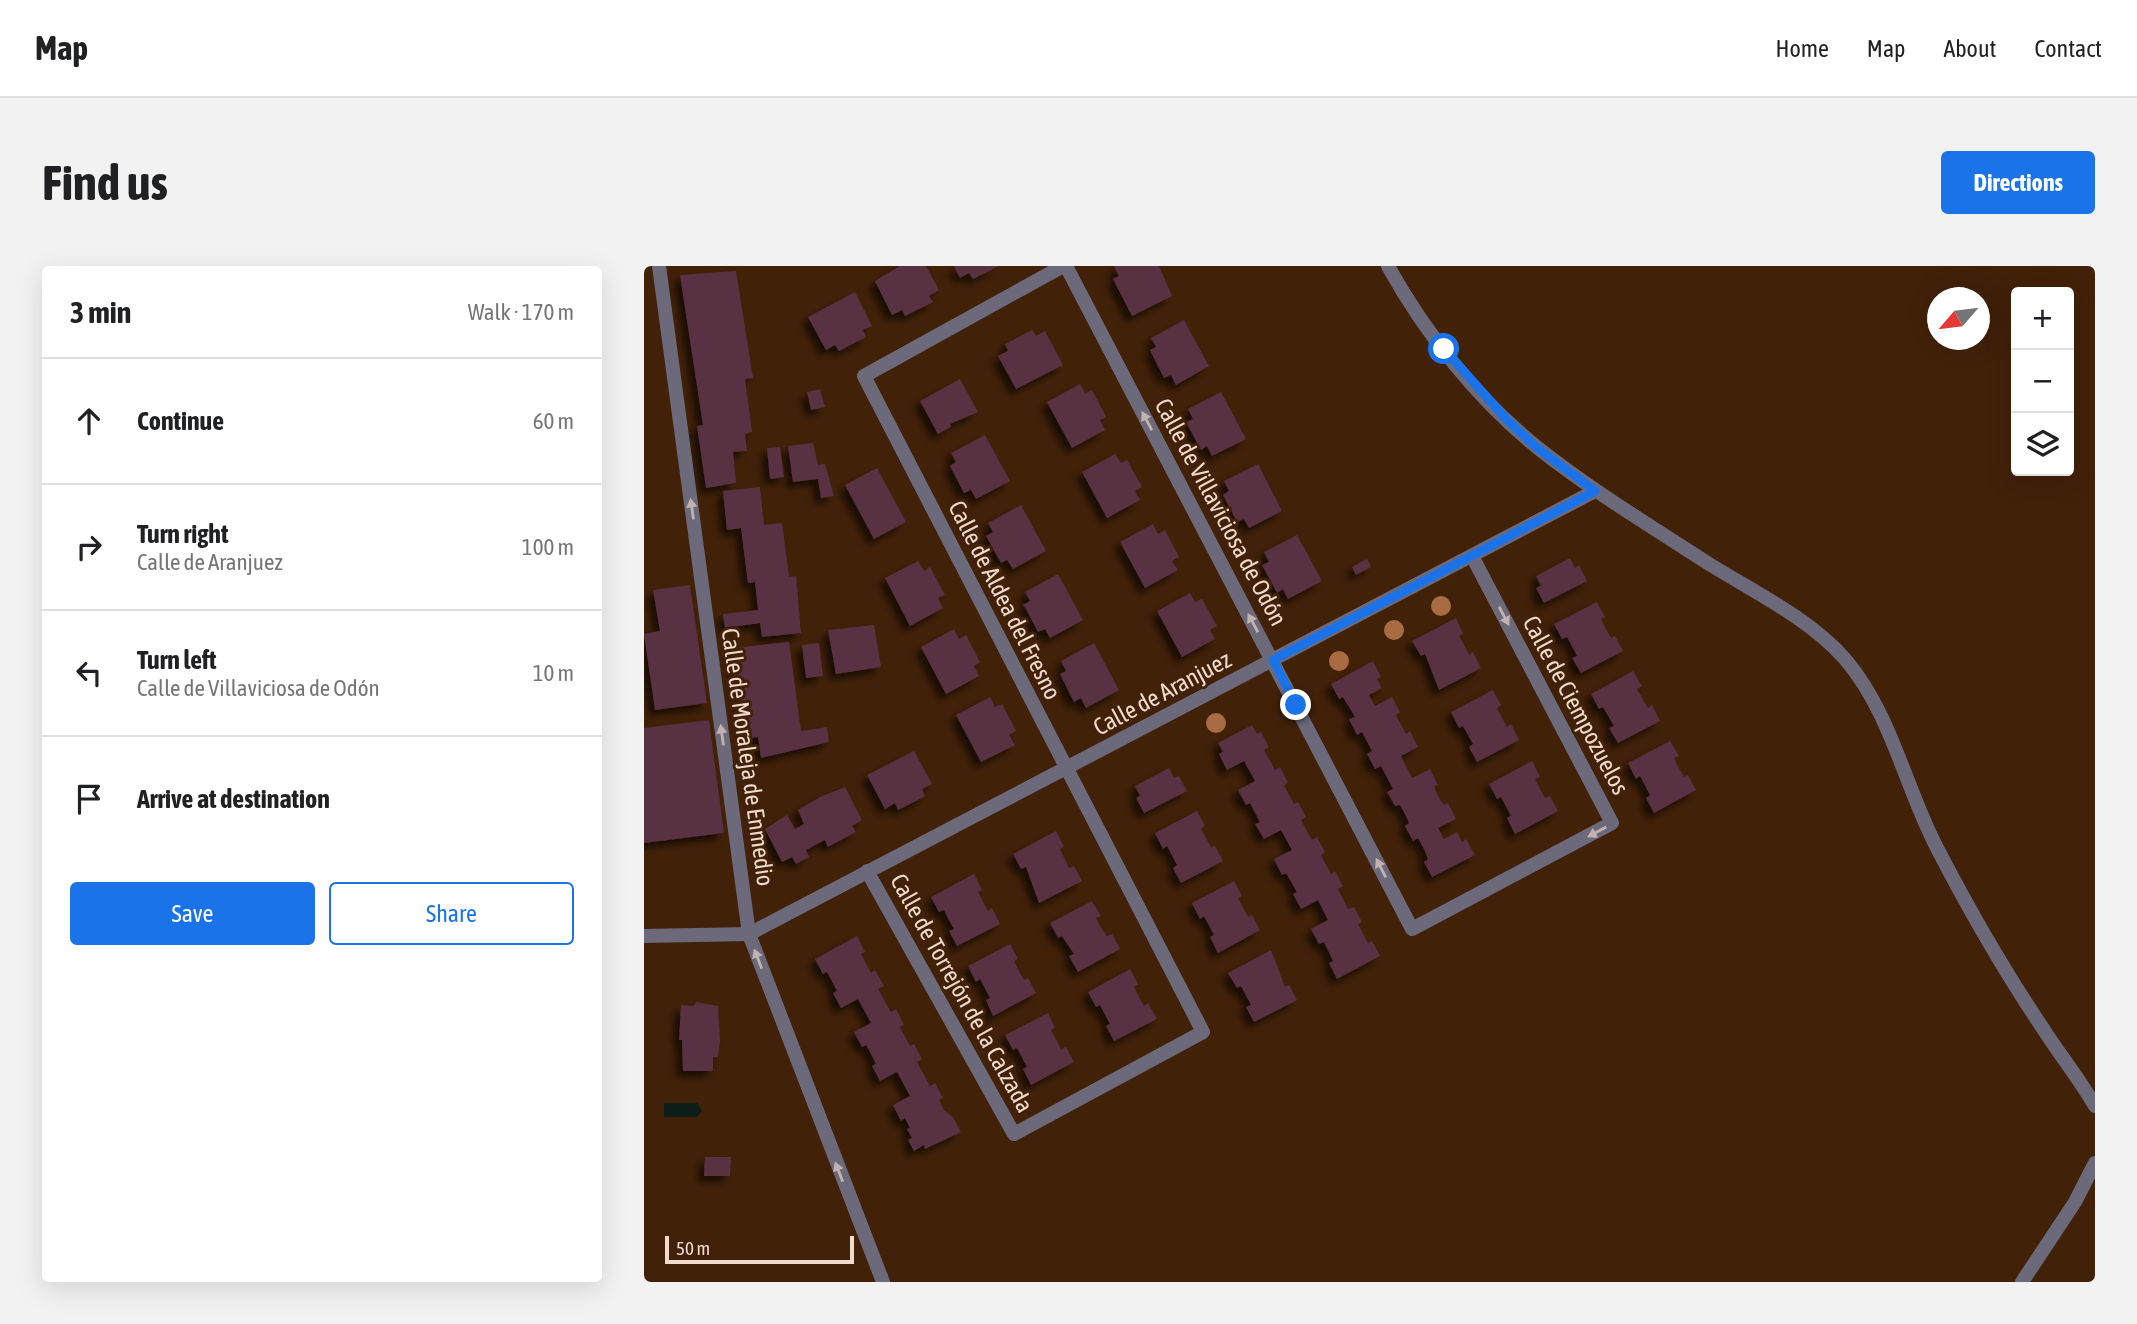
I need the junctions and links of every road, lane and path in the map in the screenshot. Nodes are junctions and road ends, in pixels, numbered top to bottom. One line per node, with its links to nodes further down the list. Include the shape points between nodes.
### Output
1 (659, 266): 10 (street, Calle de Moraleja de Enmedio, one-way to 1)
2 (1064, 266): 6 (street, Calle de Villaviciosa de Odón, one-way to 2); 7 (street, Calle de Aldea del Fresno, via 864,376)
3 (1388, 266): 4 (street, via 1410,306 1481,392 1536,447)
4 (1595, 491): 5 (street, Calle de Aranjuez); 13 (street, via 1810,628 1845,659 1872,699 1935,845 1997,957)
5 (1472, 555): 6 (street, Calle de Aranjuez); 9 (street, Calle de Ciempozuelos, one-way to 9, via 1612,824)
6 (1273, 660): 7 (street, Calle de Aranjuez); 9 (street, Calle de Villaviciosa de Odón, one-way to 6)
7 (1067, 769): 8 (street, Calle de Aranjuez); 12 (street, Calle de Aldea del Fresno)
8 (867, 871): 10 (street, Calle de Aranjuez); 12 (street, Calle de Torrejón de la Calzada, via 1014,1134)
9 (1412, 929)
10 (749, 934): 11 (street); 15 (street, Calle de Moraleja de Enmedio, one-way to 10)
11 (644, 936)
12 (1203, 1032)
13 (2095, 1106)
14 (2095, 1163): 16 (street)
15 (883, 1282)
16 (2022, 1282)

